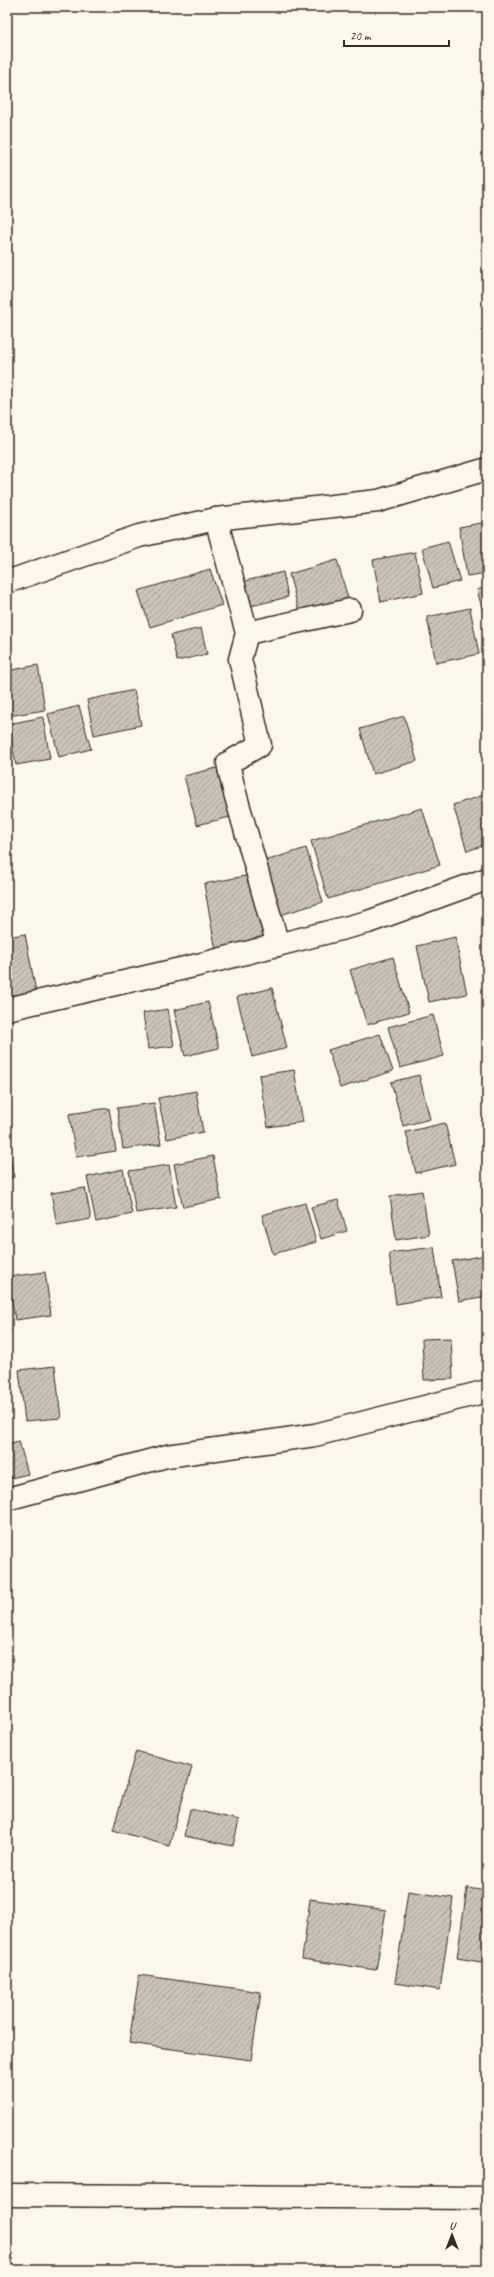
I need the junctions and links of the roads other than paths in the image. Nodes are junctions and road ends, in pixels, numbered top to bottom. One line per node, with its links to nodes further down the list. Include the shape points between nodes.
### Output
1 (487, 469): 2 (street, via 378,501)
2 (216, 519): 3 (street, via 139,536); 5 (street)
3 (7, 582)
4 (350, 610): 5 (street)
5 (247, 633): 7 (street, via 240,659 260,745 228,763)
6 (487, 879): 7 (street, via 368,922)
7 (278, 945): 8 (street)
8 (7, 1009)
9 (487, 1391): 10 (street, via 315,1435 167,1456)
10 (7, 1498)
11 (7, 2195): 12 (street)
12 (487, 2198)

